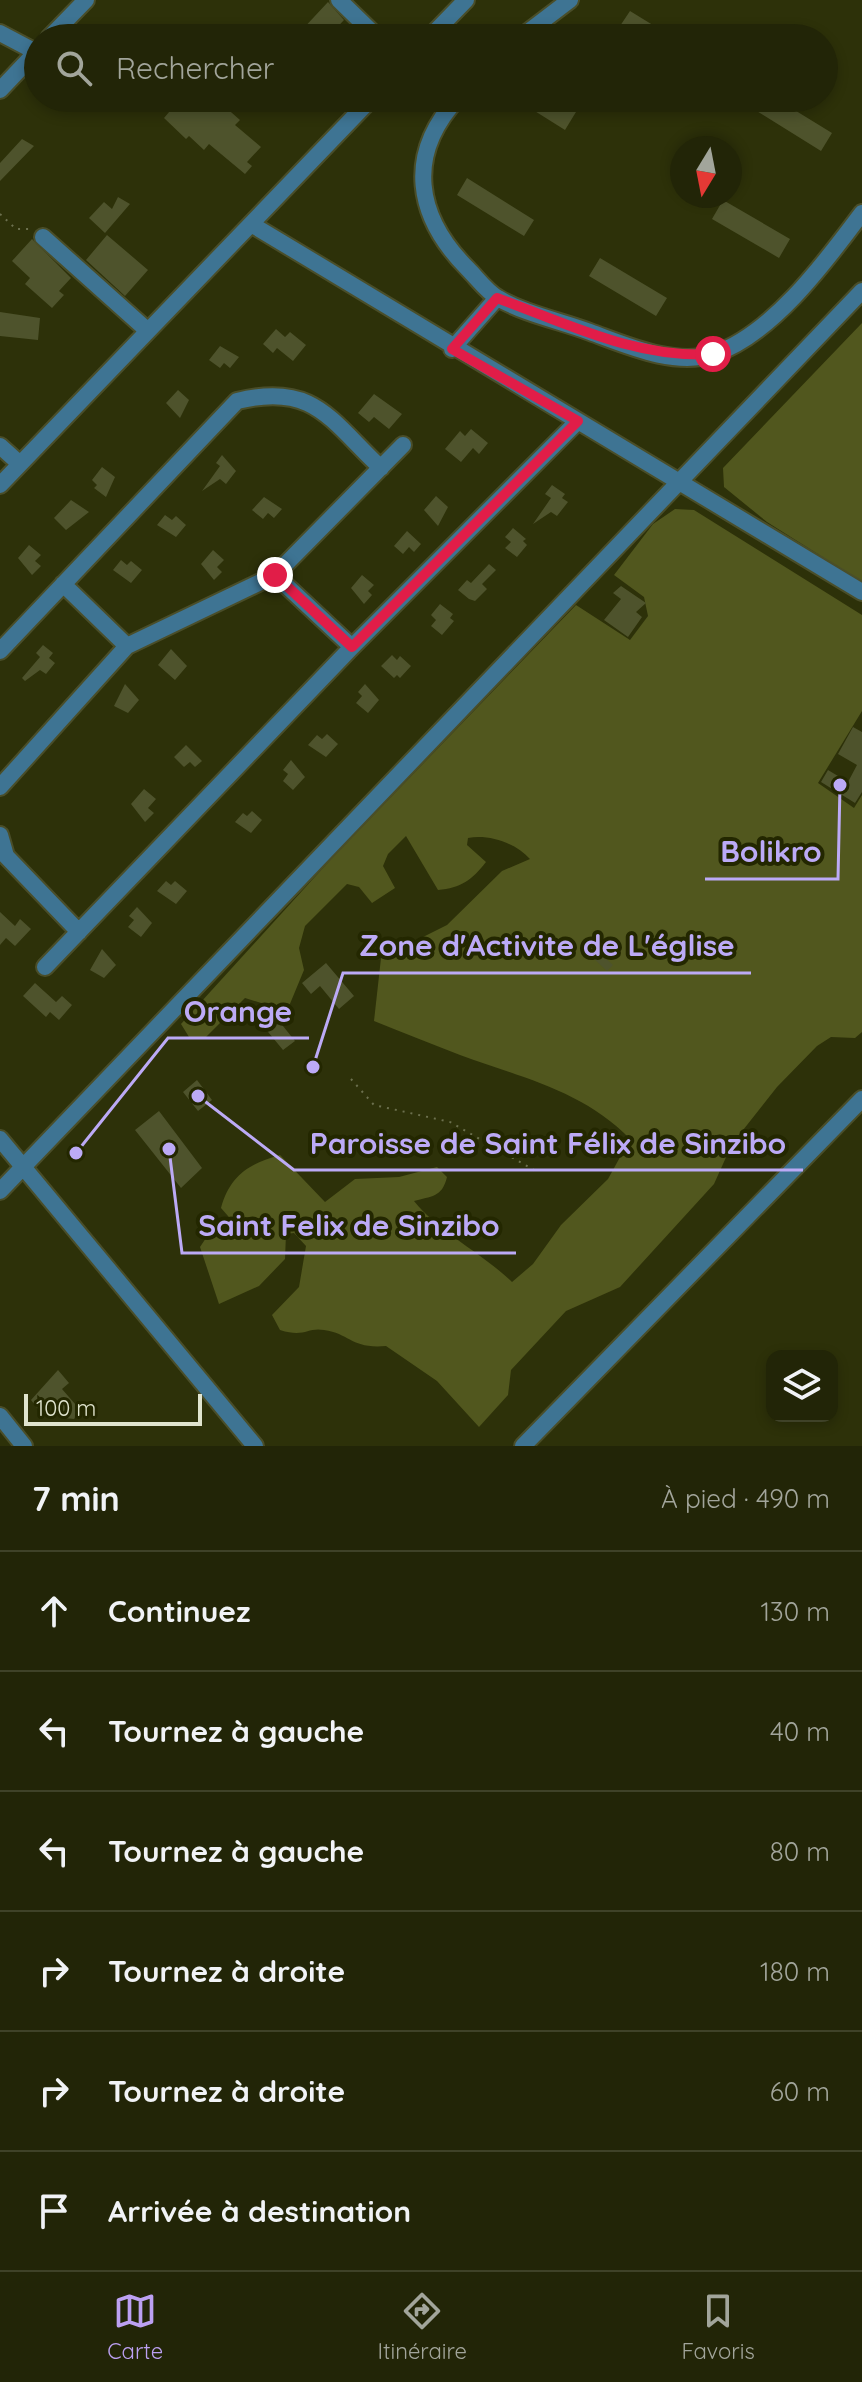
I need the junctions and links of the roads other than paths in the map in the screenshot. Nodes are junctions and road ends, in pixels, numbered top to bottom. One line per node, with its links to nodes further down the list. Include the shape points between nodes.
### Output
1 (86, 0): 5 (street)
2 (339, 0): 6 (street)
3 (466, 0): 7 (street)
4 (570, 0): 8 (street)
5 (63, 24)
6 (364, 24)
7 (443, 24)
8 (538, 24)
9 (0, 33): 10 (street)
10 (24, 45)
11 (24, 65): 12 (street)
12 (0, 90)
13 (359, 112): 16 (street)
14 (448, 112): 19 (street, via 424,158 427,214 443,241)
15 (862, 213): 19 (street, via 773,316 713,354 643,351)
16 (251, 224): 20 (street); 21 (street)
17 (43, 237): 20 (street)
18 (862, 291): 27 (street)
19 (497, 298): 21 (street)
20 (148, 331): 25 (street)
21 (452, 349): 22 (street)
22 (578, 421): 27 (street); 33 (street)
23 (403, 445): 26 (street)
24 (0, 446): 25 (street)
25 (20, 464): 28 (street)
26 (381, 468): 29 (street); 30 (street, via 311,402 269,393 237,401)
27 (681, 484): 31 (street); 41 (street)
28 (0, 485)
29 (275, 575): 32 (street); 33 (street)
30 (63, 584): 32 (street); 34 (street)
31 (862, 592)
32 (127, 646): 35 (street)
33 (352, 647): 37 (street)
34 (0, 651)
35 (0, 787)
36 (0, 835): 37 (street, via 6,856)
37 (79, 932): 38 (street)
38 (45, 967)
39 (862, 1099): 46 (street)
40 (0, 1139): 41 (street)
41 (22, 1167): 42 (street); 45 (street)
42 (0, 1191)
43 (0, 1416): 44 (street)
44 (24, 1446)
45 (255, 1446)
46 (523, 1446)

